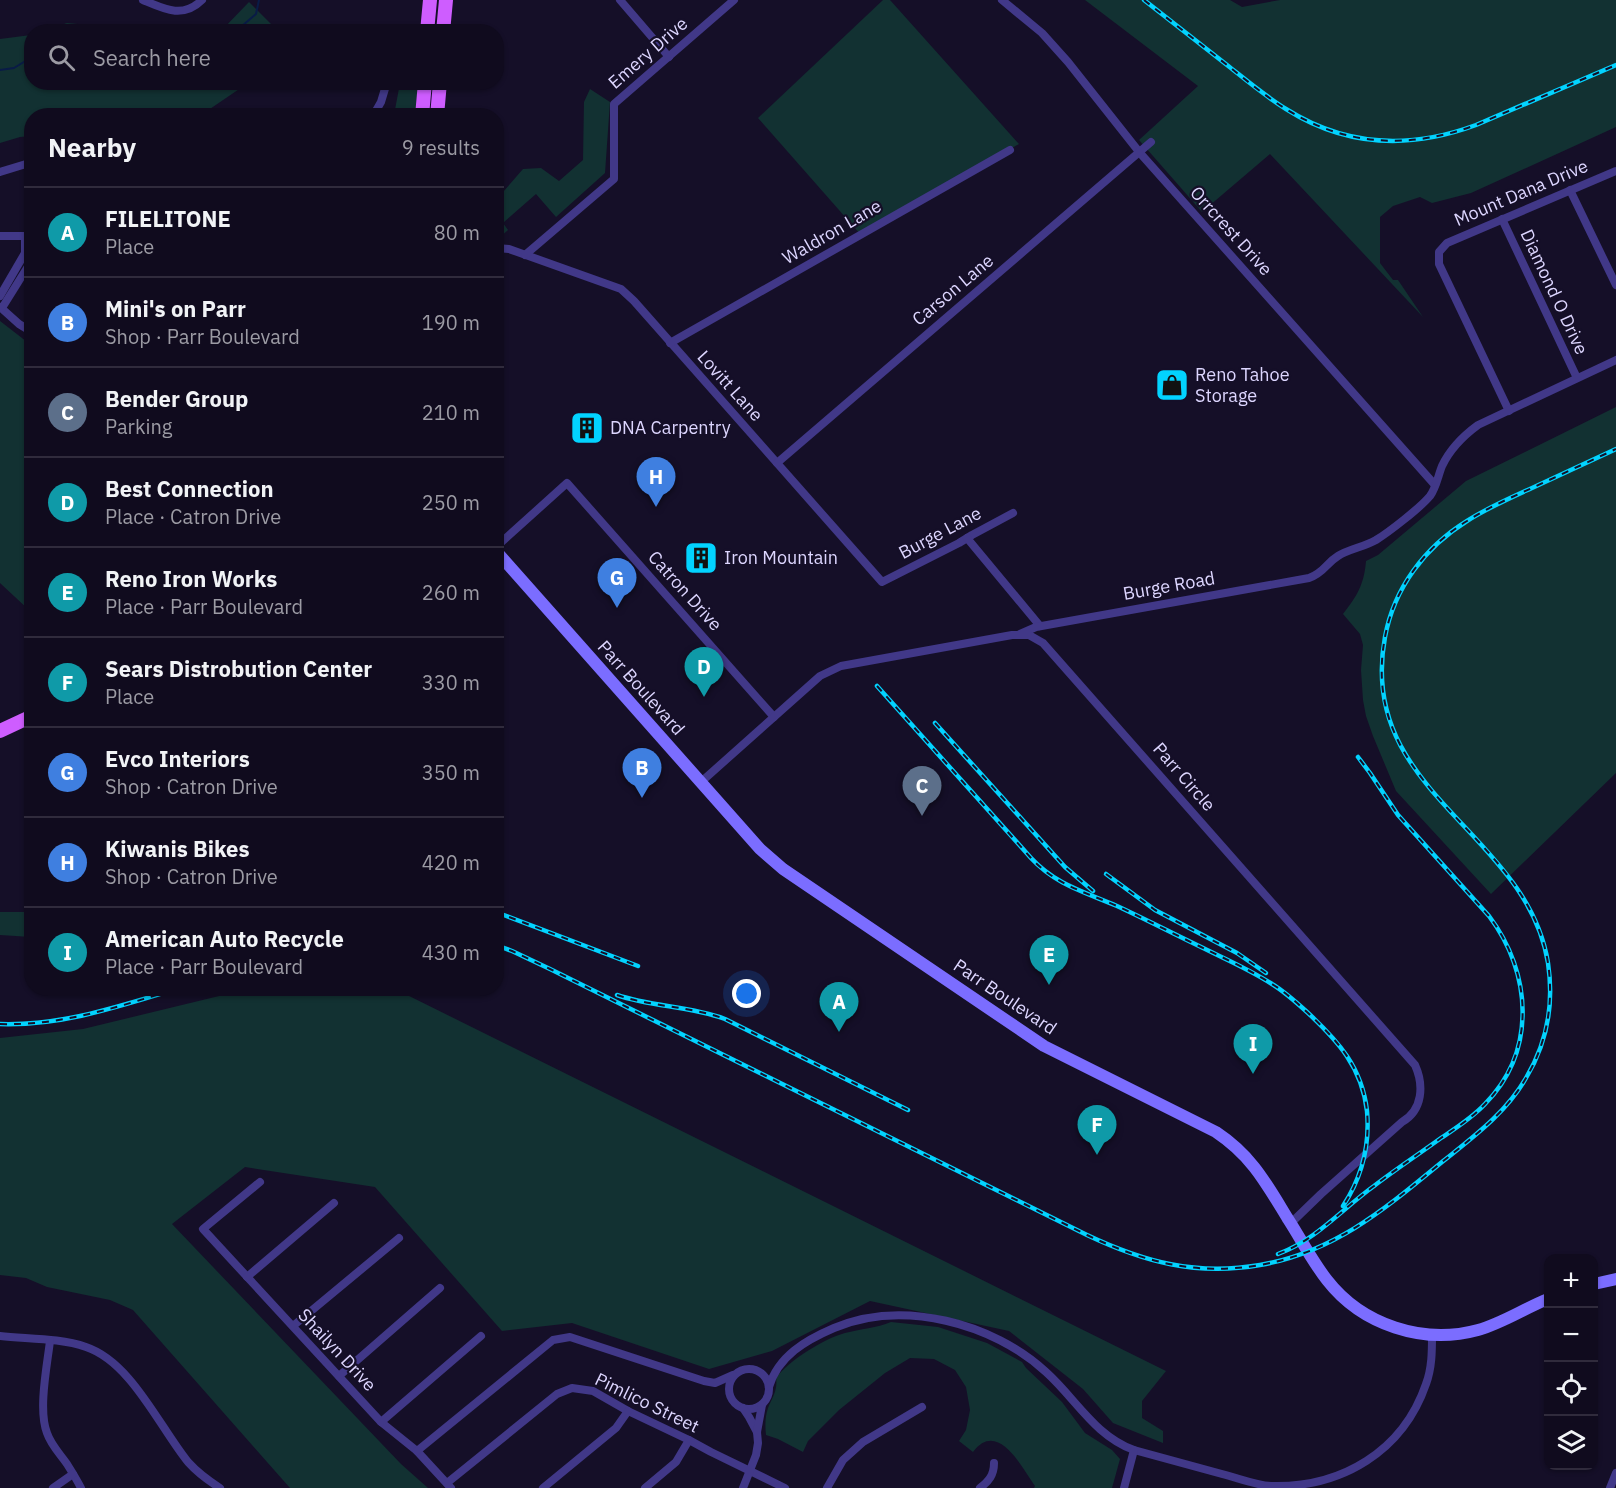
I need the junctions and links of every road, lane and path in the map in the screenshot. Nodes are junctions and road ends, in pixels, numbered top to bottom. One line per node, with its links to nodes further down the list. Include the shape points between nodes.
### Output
1 (143, 0): 2 (street, via 183,12)
2 (202, 0)
3 (430, 0): 8 (main road)
4 (446, 0): 9 (main road)
5 (620, 0): 10 (street)
6 (734, 0): 10 (street, Emery Drive)
7 (1002, 0): 19 (street, Orrcrest Drive, via 1042,33)
8 (428, 24)
9 (444, 24)
10 (669, 57): 29 (street, Emery Drive, via 614,104 614,179)
11 (385, 90): 14 (street)
12 (424, 90): 15 (main road)
13 (439, 90): 16 (main road)
14 (378, 108)
15 (423, 108)
16 (438, 108)
17 (1151, 142): 19 (street, Carson Lane)
18 (1010, 150): 35 (street, Waldron Lane)
19 (1140, 153): 39 (street, Carson Lane); 40 (street, Orrcrest Drive)
20 (24, 165): 22 (street)
21 (1616, 171): 23 (street, Mount Dana Drive)
22 (0, 172)
23 (1570, 190): 24 (street, Mount Dana Drive); 31 (street)
24 (1502, 219): 37 (street, Diamond O Drive); 38 (street, Mount Dana Drive, via 1447,243 1438,258)
25 (0, 236): 26 (street)
26 (24, 236)
27 (504, 249): 29 (street)
28 (24, 255): 32 (street)
29 (525, 255): 35 (street, Lovitt Lane, via 621,289)
30 (24, 272): 33 (street)
31 (1616, 285)
32 (0, 296)
33 (1, 307): 34 (street)
34 (24, 327)
35 (670, 343): 39 (street, Lovitt Lane)
36 (1616, 360): 37 (street)
37 (1577, 378): 38 (street)
38 (1509, 411): 40 (street, via 1478,425 1458,442 1443,463)
39 (777, 463): 45 (street, Lovitt Lane)
40 (1435, 485): 46 (street, Burge Road, via 1430,495 1377,540 1339,555 1309,578)
41 (1013, 513): 42 (street, Burge Lane)
42 (967, 538): 45 (street, Burge Lane); 46 (street)
43 (504, 542): 48 (street, Catron Drive, via 567,483)
44 (504, 558): 51 (main road, Parr Boulevard)
45 (882, 582)
46 (1040, 626): 47 (street, Burge Road)
47 (1019, 634): 48 (street, via 841,666 820,676); 54 (street, Parr Circle, via 1043,643 1415,1065 1421,1091 1409,1118)
48 (774, 717): 51 (street)
49 (24, 720): 50 (main road)
50 (0, 731)
51 (701, 782): 54 (main road, Parr Boulevard, via 760,849 783,868 1030,1037 1230,1141 1252,1162)
52 (260, 1182): 56 (street, Shailyn Drive, via 203,1229)
53 (334, 1203): 56 (street)
54 (1291, 1223): 62 (main road, Parr Boulevard, via 1328,1281 1353,1305 1389,1325)
55 (399, 1238): 61 (street)
56 (247, 1276): 61 (street, Shailyn Drive)
57 (1616, 1279): 58 (main road)
58 (1598, 1283)
59 (440, 1288): 69 (street)
60 (1544, 1301): 62 (main road, Parr Boulevard, via 1479,1329)
61 (293, 1326): 69 (street, Shailyn Drive)
62 (1432, 1335): 87 (street, via 1431,1362 1419,1402 1382,1452 1339,1478 1320,1484)
63 (0, 1336): 65 (street)
64 (481, 1336): 77 (street)
65 (50, 1341): 85 (street, via 44,1422 53,1445); 90 (street, via 88,1347 113,1362 131,1380 190,1464)
66 (783, 1360): 67 (street); 71 (street); 80 (street, via 822,1334 860,1320 901,1316 954,1323 1000,1340 1025,1356 1046,1372 1104,1434)
67 (754, 1370): 68 (street, via 745,1369); 71 (street, via 763,1375)
68 (733, 1375): 70 (street); 72 (street)
69 (339, 1376): 77 (street, Shailyn Drive)
70 (715, 1383): 72 (street); 81 (street, via 570,1336 553,1340)
71 (769, 1387): 73 (street)
72 (729, 1395): 75 (street)
73 (762, 1405): 75 (street); 78 (street)
74 (922, 1407): 95 (street, via 857,1447 843,1460)
75 (742, 1408): 78 (street)
76 (628, 1411): 79 (street, Pimlico Street); 86 (street, Pimlico Street, via 593,1391 564,1391); 91 (street, via 616,1428)
77 (381, 1422): 81 (street, Shailyn Drive)
78 (757, 1432): 83 (street)
79 (689, 1440): 83 (street, Pimlico Street); 92 (street, via 676,1462)
80 (1134, 1450): 87 (street); 97 (street)
81 (417, 1451): 86 (street, Shailyn Drive)
82 (994, 1463): 96 (street, via 988,1482)
83 (751, 1471): 93 (street); 94 (street, Pimlico Street)
84 (1616, 1473): 98 (street)
85 (74, 1474): 88 (street); 89 (street)
86 (449, 1485)
87 (1262, 1486)
88 (53, 1488)
89 (81, 1488)
90 (220, 1488)
91 (543, 1488)
92 (645, 1488)
93 (743, 1488)
94 (785, 1488)
95 (827, 1488)
96 (980, 1488)
97 (1124, 1488)
98 (1610, 1488)

